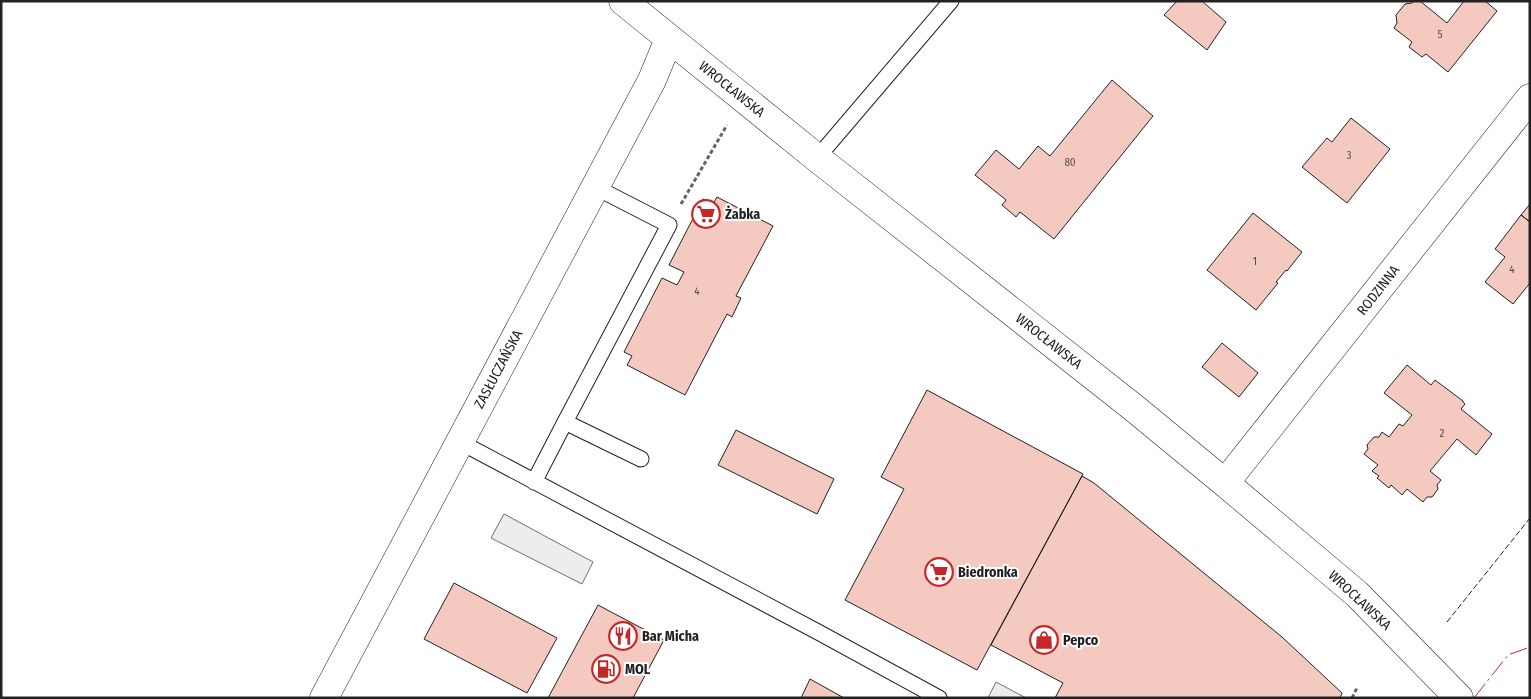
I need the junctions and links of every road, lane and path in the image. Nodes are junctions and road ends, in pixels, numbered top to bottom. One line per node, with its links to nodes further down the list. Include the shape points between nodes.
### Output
1 (951, 1): 6 (lane)
2 (632, 4): 3 (street, WROCŁAWSKA)
3 (669, 39): 6 (street, WROCŁAWSKA); 7 (street, ZASŁUCZAŃSKA, via 652,80)
4 (1530, 98): 13 (street, RODZINNA)
5 (729, 122): 8 (path)
6 (817, 158): 13 (street, WROCŁAWSKA)
7 (595, 187): 8 (lane); 10 (street, ZASŁUCZAŃSKA)
8 (669, 225): 9 (lane)
9 (566, 422): 11 (lane); 12 (lane)
10 (460, 442): 12 (lane); 16 (street, ZASŁUCZAŃSKA)
11 (641, 459)
12 (534, 482): 17 (lane)
13 (1225, 483): 15 (street, WROCŁAWSKA, via 1357,594)
14 (1357, 688): 18 (path)
15 (1448, 694)
16 (324, 698)
17 (939, 698)
18 (1352, 698)

